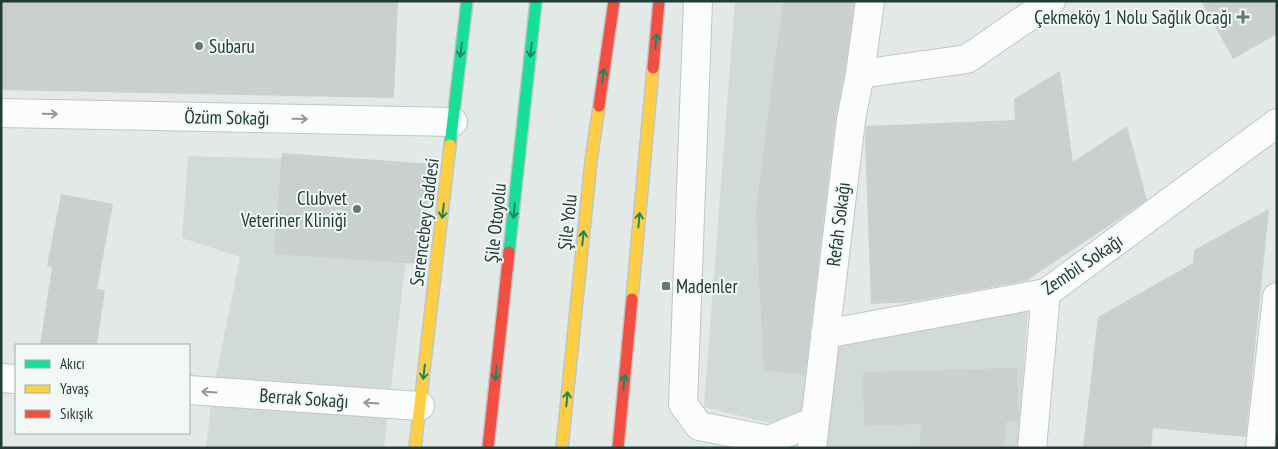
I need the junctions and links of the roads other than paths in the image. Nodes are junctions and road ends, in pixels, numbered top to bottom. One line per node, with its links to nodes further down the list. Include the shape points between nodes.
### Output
1 (467, 1): 10 (main road, Serencebey Caddesi, one-way to 10)
2 (536, 1): 21 (main road, Şile Otoyolu, one-way to 21)
3 (614, 1): 22 (main road, Şile Yolu, one-way to 3, via 591,161)
4 (659, 1): 23 (main road, one-way to 4)
5 (698, 1): 19 (street, via 683,404 699,426 769,440)
6 (870, 1): 8 (street, Refah Sokağı)
7 (1051, 1): 8 (street, via 967,59)
8 (860, 74): 14 (street, Refah Sokağı, via 851,120)
9 (1, 113): 10 (street, Özüm Sokağı, one-way to 10)
10 (453, 122): 18 (main road, Serencebey Caddesi, one-way to 18)
11 (1277, 123): 12 (street, Zembil Sokağı)
12 (1046, 293): 14 (street, Zembil Sokağı); 25 (street)
13 (1277, 297): 26 (street)
14 (825, 334): 19 (street, Refah Sokağı)
15 (1, 378): 16 (street)
16 (15, 379)
17 (190, 390): 18 (street, Berrak Sokağı, one-way to 17)
18 (420, 406): 20 (main road, Serencebey Caddesi)
19 (815, 421): 24 (street, Refah Sokağı)
20 (415, 448)
21 (488, 448)
22 (562, 448)
23 (618, 448)
24 (812, 448)
25 (1032, 448)
26 (1260, 448)

